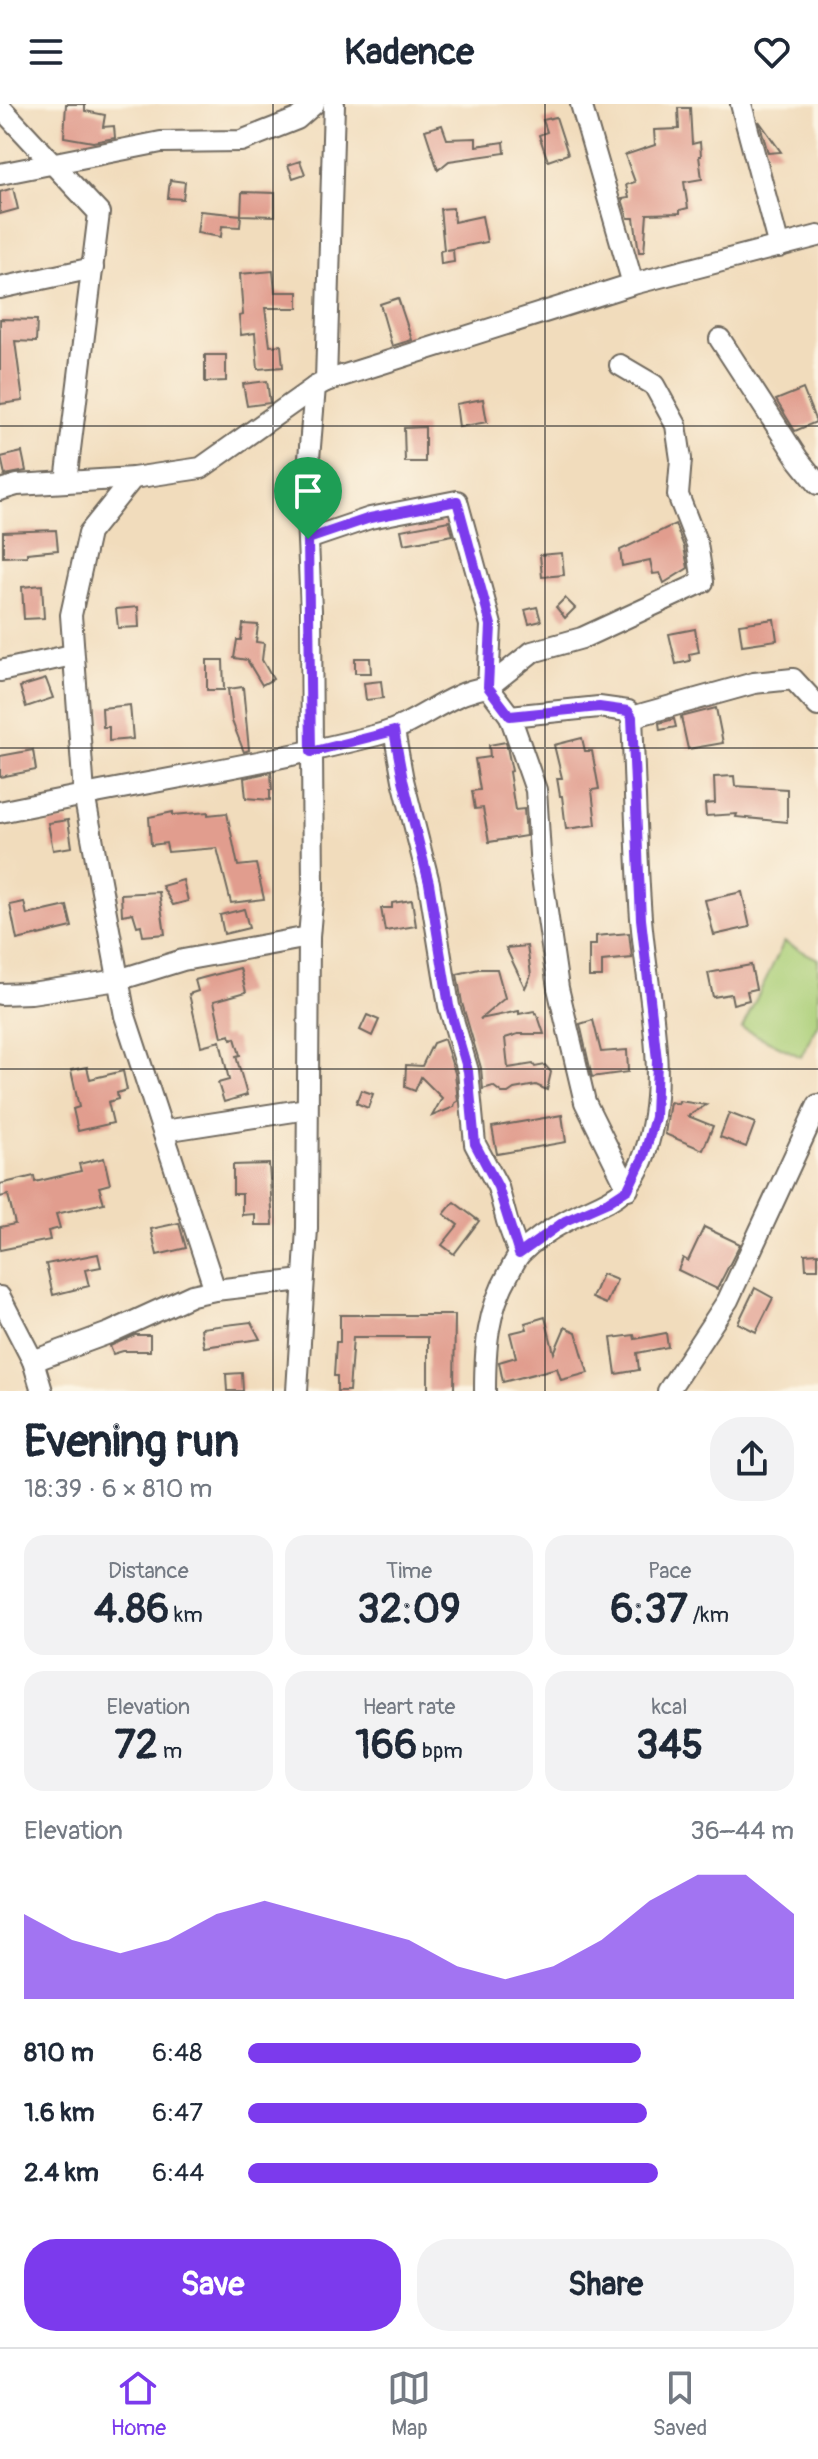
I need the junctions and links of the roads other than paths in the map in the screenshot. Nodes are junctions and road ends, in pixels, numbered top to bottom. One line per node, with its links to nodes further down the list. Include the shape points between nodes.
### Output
1 (314, 104): 6 (street, via 297,119 241,141 161,142)
2 (334, 104): 15 (street)
3 (581, 104): 11 (street)
4 (741, 104): 9 (street)
5 (0, 107): 6 (street)
6 (50, 163): 7 (street); 10 (street, via 99,213)
7 (0, 174)
8 (818, 236): 9 (street)
9 (779, 247): 11 (street)
10 (93, 268): 12 (street); 17 (street)
11 (633, 284): 15 (street)
12 (0, 288)
13 (720, 339): 18 (street)
14 (620, 365): 23 (street, via 654,385 676,425 681,459 678,495 697,544 703,582 582,638 532,652)
15 (321, 384): 16 (street, via 201,468); 20 (street, via 306,494)
16 (133, 478): 17 (street); 21 (street, via 89,533 71,615)
17 (66, 482): 19 (street)
18 (818, 484)
19 (0, 490)
20 (308, 539): 23 (street, via 370,518 457,501 491,625); 28 (street)
21 (72, 655): 22 (street); 29 (street)
22 (0, 671)
23 (488, 687): 25 (street); 27 (street, via 468,690)
24 (818, 706): 26 (street, via 793,679 754,683)
25 (510, 716): 26 (street, via 599,707 628,711); 38 (street, via 536,790 558,988 585,1102)
26 (632, 717): 38 (street, via 641,919 657,1060 655,1117)
27 (394, 731): 28 (street); 39 (street, via 429,883 449,1006 468,1071 475,1144 498,1187)
28 (311, 752): 29 (street); 31 (street)
29 (84, 794): 30 (street); 32 (street)
30 (0, 812)
31 (309, 937): 32 (street, via 183,960); 35 (street)
32 (118, 980): 33 (street); 37 (street)
33 (0, 994)
34 (818, 1105): 36 (street)
35 (307, 1109): 37 (street); 40 (street)
36 (813, 1126): 47 (street, via 728,1300)
37 (164, 1131): 41 (street)
38 (628, 1189): 39 (street, via 565,1221)
39 (519, 1254): 46 (street, via 490,1316)
40 (303, 1280): 41 (street); 45 (street)
41 (215, 1290): 43 (street)
42 (0, 1297): 43 (street)
43 (33, 1361): 44 (street)
44 (42, 1391)
45 (297, 1391)
46 (485, 1391)
47 (668, 1391)

